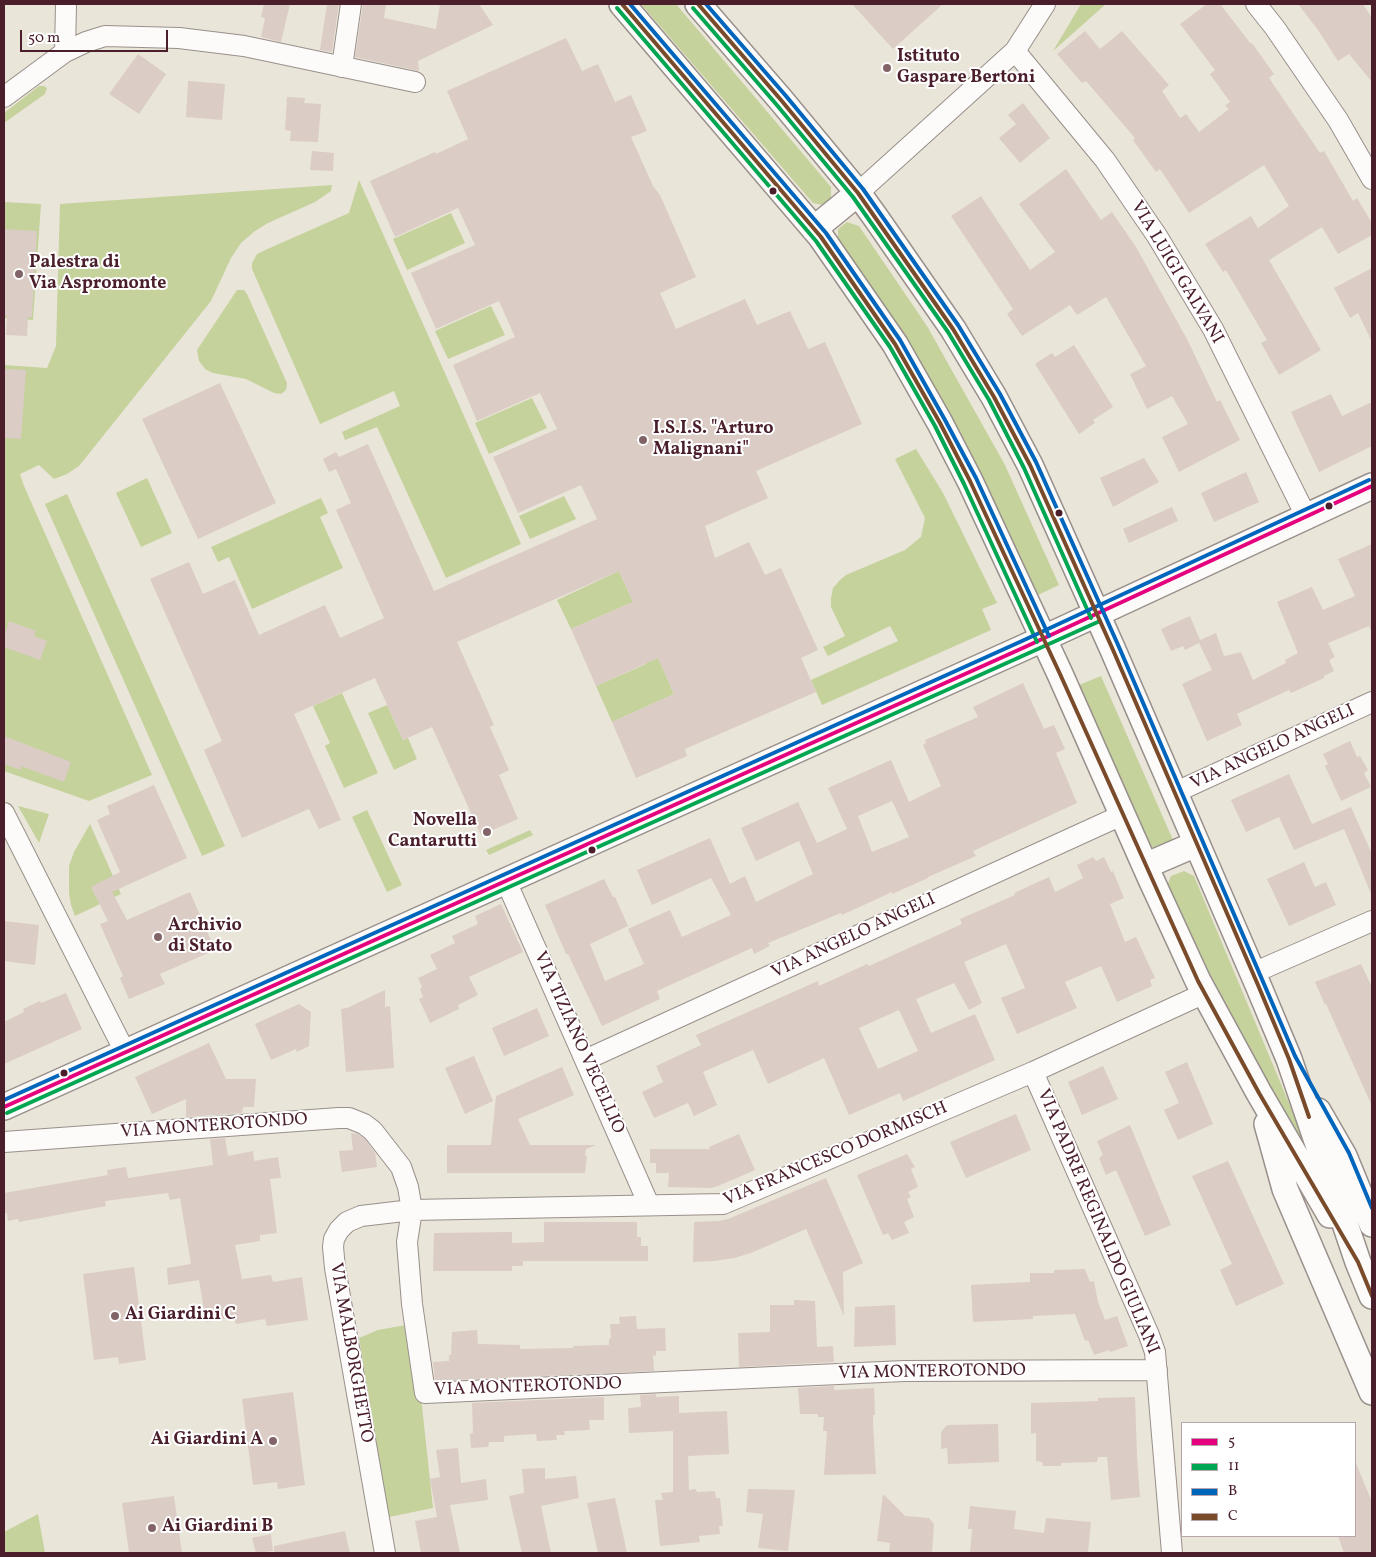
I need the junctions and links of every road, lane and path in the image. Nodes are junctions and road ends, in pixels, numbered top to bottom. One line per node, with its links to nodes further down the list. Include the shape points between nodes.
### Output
1 (66, 4): 8 (street)
2 (351, 4): 9 (street)
3 (622, 4): 14 (main road)
4 (698, 4): 13 (main road)
5 (1045, 4): 7 (street)
6 (1256, 4): 12 (street, via 1338,120)
7 (1015, 51): 13 (street); 16 (street, VIA LUIGI GALVANI, via 1104,160 1157,236 1213,329)
8 (65, 52): 9 (street, via 105,36 145,36 244,46); 11 (street)
9 (342, 67): 10 (street)
10 (415, 82)
11 (4, 97)
12 (1372, 179)
13 (858, 193): 14 (main road); 17 (main road, via 953,329 994,397 1030,465)
14 (814, 229): 18 (main road, via 894,344 940,423)
15 (1372, 486): 16 (main road)
16 (1306, 516): 17 (main road)
17 (1097, 614): 18 (main road); 20 (main road)
18 (1043, 639): 22 (main road); 25 (main road)
19 (1372, 702): 20 (street, VIA ANGELO ANGELI)
20 (1174, 793): 23 (main road)
21 (4, 812): 29 (street)
22 (1122, 815): 24 (main road); 31 (street, VIA ANGELO ANGELI)
23 (1199, 849): 24 (main road); 27 (main road)
24 (1147, 871): 28 (main road)
25 (506, 881): 29 (main road); 31 (street, VIA TIZIANO VECELLIO)
26 (1372, 921): 27 (street)
27 (1253, 973): 30 (main road)
28 (1205, 993): 32 (street, VIA FRANCESCO DORMISCH); 33 (main road)
29 (125, 1052): 34 (main road)
30 (1289, 1059): 38 (main road, via 1344,1156); 39 (main road)
31 (586, 1060): 36 (street, VIA TIZIANO VECELLIO)
32 (1033, 1072): 36 (street, VIA FRANCESCO DORMISCH, via 723,1204); 41 (street, VIA PADRE REGINALDO GIULIANI, via 1149,1335)
33 (1259, 1093): 39 (main road); 42 (main road, via 1285,1189)
34 (4, 1107)
35 (4, 1142): 37 (street, VIA MONTEROTONDO, via 349,1118 373,1131 401,1166)
36 (649, 1205): 37 (street, VIA FRANCESCO DORMISCH)
37 (412, 1210): 41 (street, VIA MONTEROTONDO, via 406,1242 425,1393 904,1371); 43 (street, VIA MALBORGHETTO, via 352,1219 339,1230 333,1247)
38 (1372, 1224)
39 (1358, 1262): 40 (main road)
40 (1372, 1296)
41 (1157, 1370): 44 (street, VIA PADRE REGINALDO GIULIANI)
42 (1372, 1392)
43 (385, 1553)
44 (1172, 1553)

